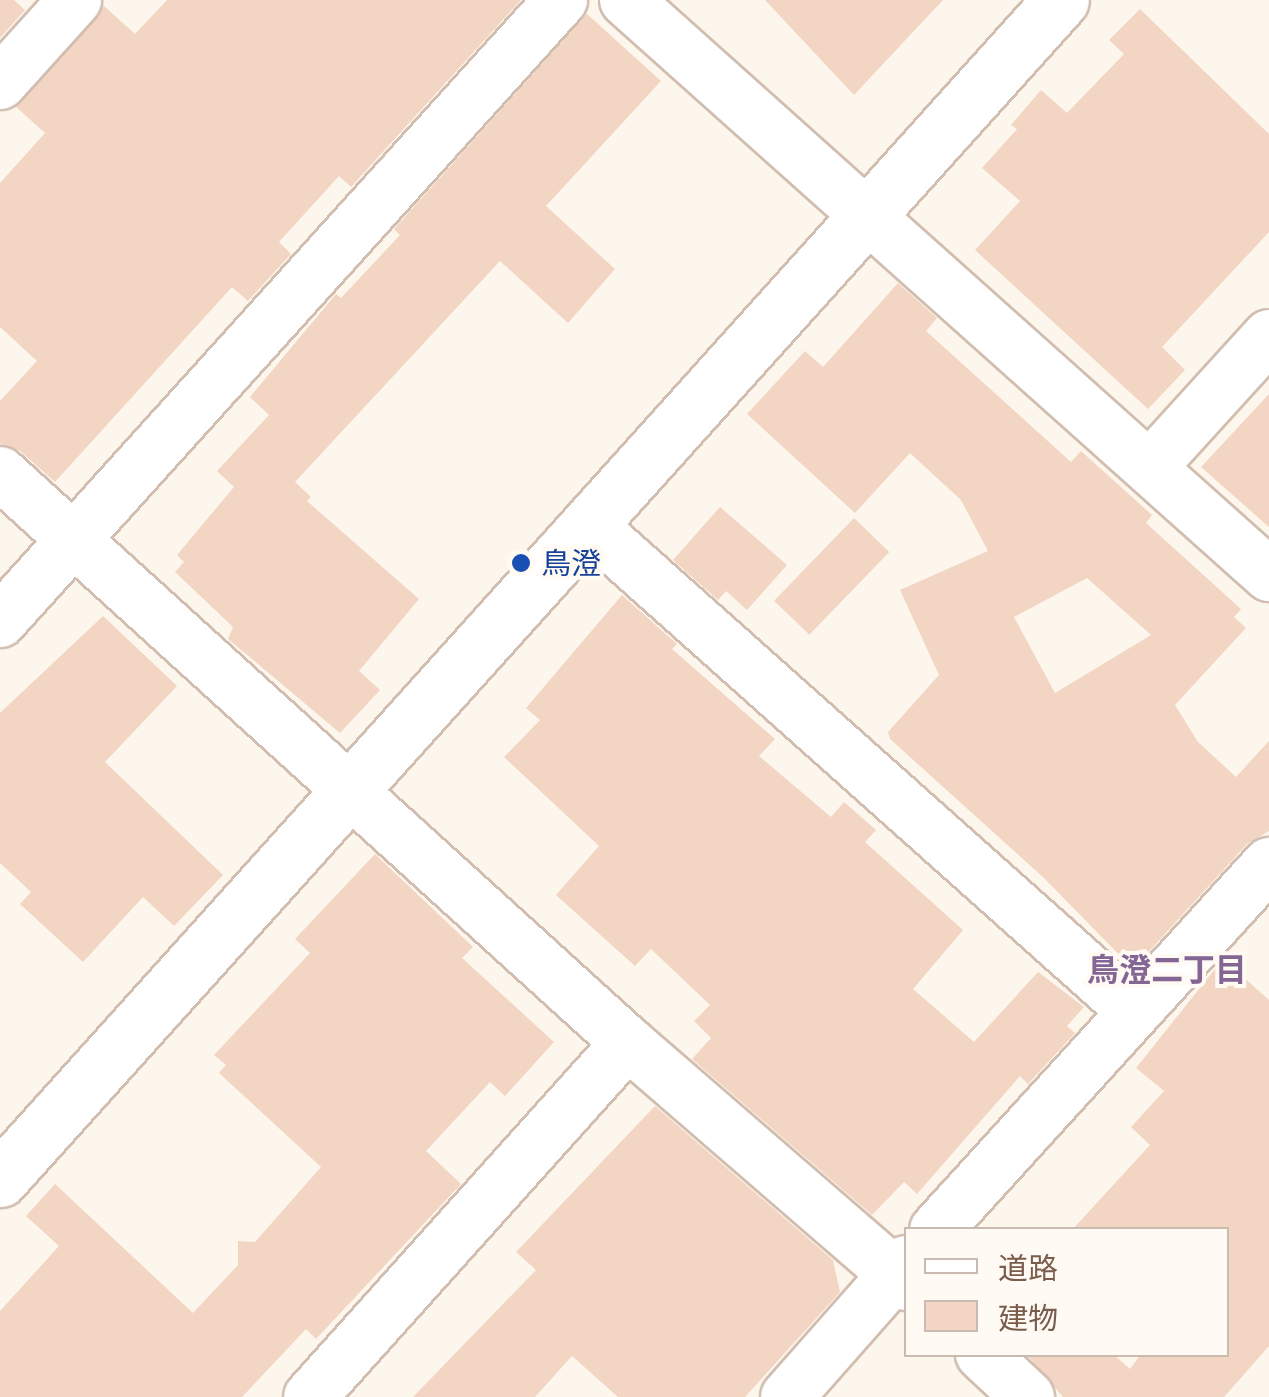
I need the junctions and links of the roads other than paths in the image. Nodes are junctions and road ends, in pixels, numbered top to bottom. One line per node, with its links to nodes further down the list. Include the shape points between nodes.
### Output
1 (74, 0): 5 (street)
2 (561, 0): 11 (street)
3 (626, 0): 6 (street)
4 (1061, 0): 6 (street)
5 (0, 82)
6 (868, 214): 8 (street); 10 (street)
7 (1269, 336): 8 (street)
8 (1150, 467): 12 (street)
9 (0, 473): 11 (street)
10 (588, 524): 14 (street); 16 (street)
11 (73, 539): 13 (street); 14 (street)
12 (1269, 575)
13 (0, 621)
14 (350, 788): 17 (street); 18 (street)
15 (1269, 864): 16 (street)
16 (1133, 1010): 19 (street)
17 (628, 1043): 20 (street); 22 (street)
18 (0, 1179)
19 (939, 1227)
20 (903, 1274): 23 (street)
21 (985, 1357): 24 (street)
22 (310, 1397)
23 (787, 1397)
24 (1028, 1397)

